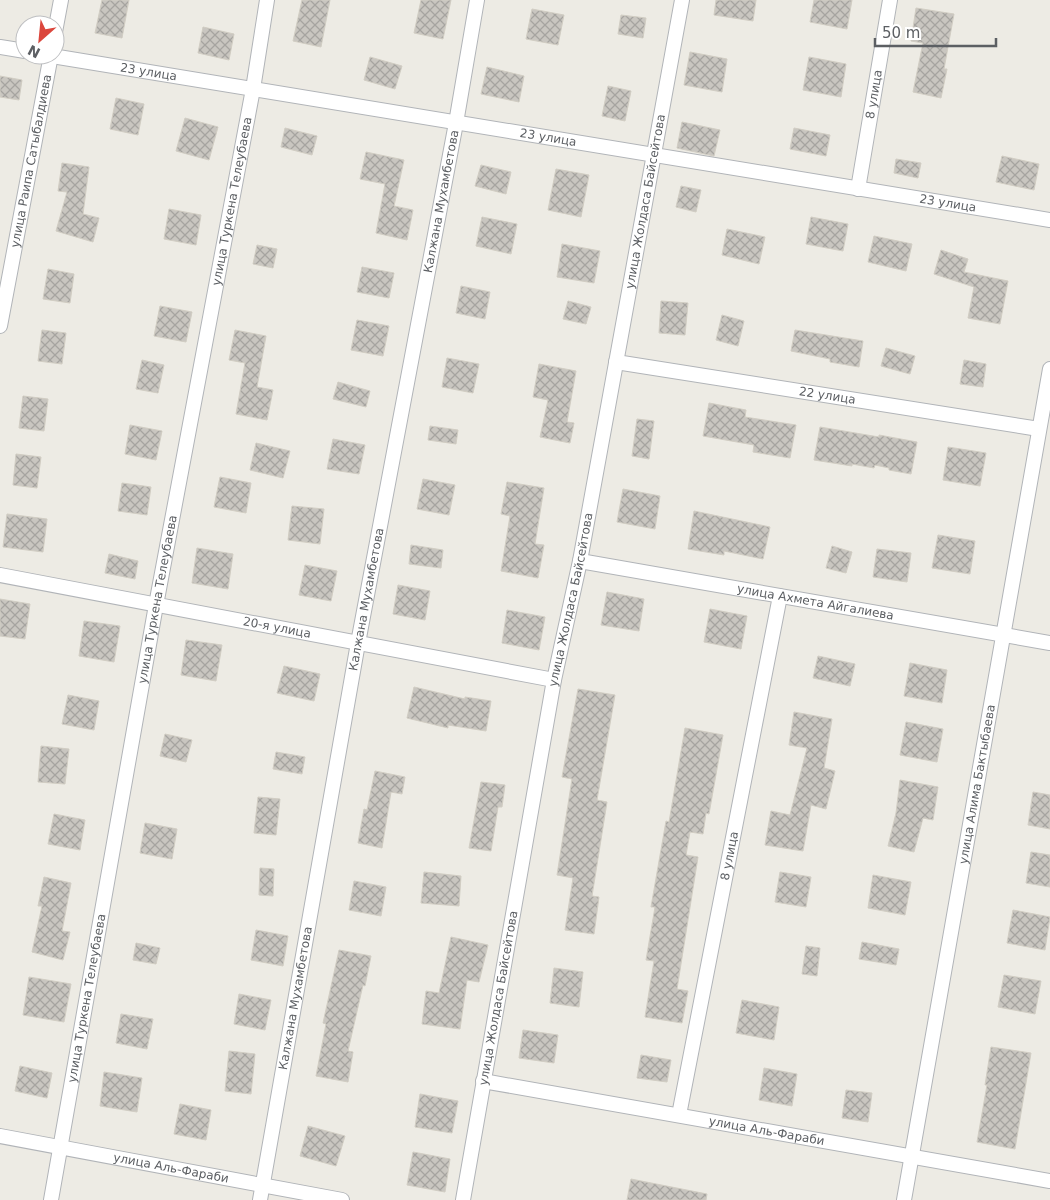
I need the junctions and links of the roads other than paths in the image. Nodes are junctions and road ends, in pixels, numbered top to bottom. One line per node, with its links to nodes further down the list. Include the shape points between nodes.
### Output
1 (61, 0): 6 (street)
2 (267, 0): 11 (street, улица Туркена Телеубаева)
3 (477, 0): 12 (street, Калжана Мухамбетова)
4 (682, 0): 13 (street, улица Жолдаса Байсейтова)
5 (890, 0): 14 (street, 8 улица)
6 (58, 15)
7 (0, 47): 8 (street)
8 (15, 49)
9 (65, 58): 11 (street, 23 улица)
10 (48, 65): 16 (street, улица Раипа Сатыбалдиева)
11 (253, 89): 12 (street, 23 улица); 23 (street, улица Туркена Телеубаева)
12 (456, 123): 13 (street, 23 улица); 25 (street, Калжана Мухамбетова)
13 (653, 155): 14 (street, 23 улица); 17 (street, улица Жолдаса Байсейтова)
14 (858, 189): 15 (street, 23 улица)
15 (1050, 220)
16 (0, 326)
17 (616, 362): 19 (street, 22 улица); 20 (street, улица Жолдаса Байсейтова)
18 (1050, 369): 19 (street, улица Алима Бактыбаева)
19 (1039, 428): 24 (street, улица Алима Бактыбаева)
20 (580, 561): 22 (street, улица Ахмета Айгалиева); 27 (street, улица Жолдаса Байсейтова)
21 (0, 575): 23 (street, 20-я улица)
22 (780, 596): 24 (street, улица Ахмета Айгалиева); 29 (street, 8 улица)
23 (156, 605): 25 (street, 20-я улица); 31 (street, улица Туркена Телеубаева)
24 (1003, 635): 26 (street, улица Ахмета Айгалиева); 32 (street, улица Алима Бактыбаева)
25 (358, 643): 27 (street, 20-я улица); 34 (street, Калжана Мухамбетова)
26 (1050, 643)
27 (554, 680): 28 (street, улица Жолдаса Байсейтова)
28 (483, 1081): 29 (street, улица Аль-Фараби); 38 (street, улица Жолдаса Байсейтова)
29 (679, 1115): 32 (street, улица Аль-Фараби)
30 (0, 1136): 31 (street, улица Аль-Фараби)
31 (61, 1148): 34 (street, улица Аль-Фараби); 35 (street, улица Туркена Телеубаева)
32 (911, 1156): 33 (street, улица Аль-Фараби); 39 (street, улица Алима Бактыбаева)
33 (1050, 1181)
34 (263, 1185): 36 (street, Калжана Мухамбетова); 37 (street, улица Аль-Фараби)
35 (51, 1200)
36 (260, 1200)
37 (342, 1200)
38 (463, 1200)
39 (904, 1200)

